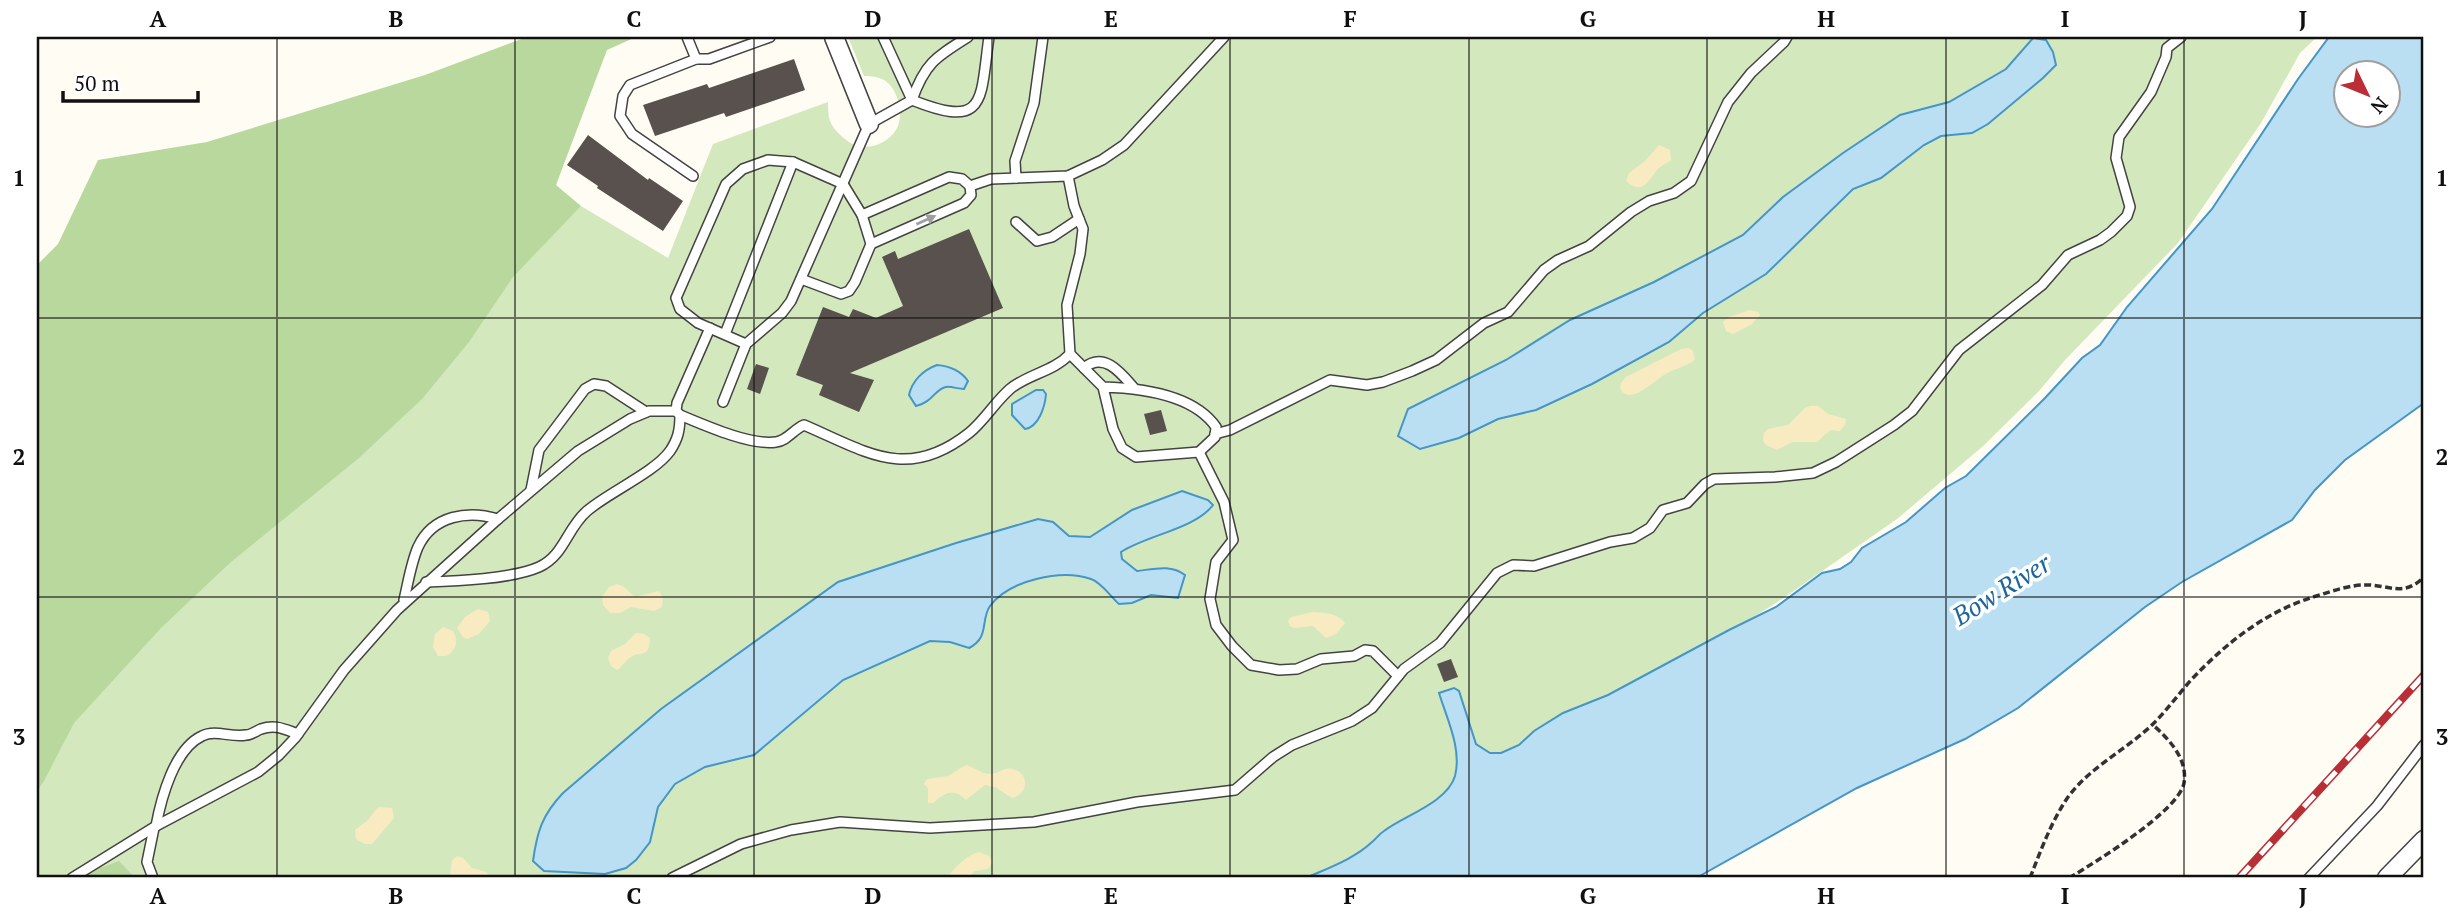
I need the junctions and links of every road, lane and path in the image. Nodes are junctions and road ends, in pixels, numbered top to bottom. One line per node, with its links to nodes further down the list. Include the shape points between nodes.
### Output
1 (687, 37): 11 (lane)
2 (770, 37): 11 (lane, via 709,59)
3 (834, 37): 13 (street)
4 (883, 37): 12 (lane)
5 (968, 37): 12 (lane, via 936,58 921,75)
6 (989, 37): 12 (lane, via 975,106 962,113 941,112)
7 (1044, 37): 17 (lane, via 1034,103 1015,161)
8 (1224, 37): 16 (lane, via 1124,145)
9 (1787, 37): 35 (lane, via 1728,102 1692,181 1649,201 1589,246 1558,260 1508,312 1412,371 1367,385 1330,380)
10 (2181, 37): 42 (lane, via 2167,48 2151,92 2119,138 2116,158 2129,197 2127,216 2100,240 2068,255 2042,285 1973,337 1912,411 1814,472 1714,479 1687,503 1663,510 1650,528 1633,538 1535,566 1513,565 1497,573 1440,643)
11 (696, 59): 15 (lane, via 630,85 620,107 620,116 632,134)
12 (912, 100): 13 (lane)
13 (869, 124): 18 (lane)
14 (793, 162): 18 (lane); 25 (lane, via 768,160 743,169 726,184 676,298 680,309); 26 (lane)
15 (693, 176)
16 (1068, 176): 17 (lane); 21 (lane)
17 (1016, 178): 19 (lane)
18 (843, 184): 20 (lane); 24 (lane)
19 (970, 186): 20 (lane, via 949,177); 23 (lane, one-way to 19, via 964,203 971,194)
20 (862, 215): 23 (lane)
21 (1080, 219): 22 (lane, via 1037,241); 28 (lane, via 1080,254 1066,305)
22 (1016, 222)
23 (871, 244): 24 (lane, via 849,291 841,294)
24 (801, 279): 27 (lane, via 782,313)
25 (710, 328): 26 (lane); 34 (lane, via 677,403)
26 (724, 334): 27 (lane)
27 (746, 344): 32 (lane)
28 (1070, 354): 29 (lane); 34 (lane, via 1061,364 1015,385 972,431 948,447 910,460 869,452 804,425 775,443 738,438)
29 (1084, 368): 30 (lane); 31 (lane, via 1092,362 1107,364)
30 (1103, 387): 31 (lane); 36 (lane, via 1122,448 1136,457)
31 (1135, 388): 35 (lane, via 1182,401 1210,419)
32 (723, 402)
33 (646, 412): 34 (lane); 37 (lane, via 578,452); 37 (lane, via 606,386 594,384 585,389 538,450)
34 (678, 413): 40 (lane, via 680,434 669,452 587,511 552,559 530,570)
35 (1215, 434): 36 (lane)
36 (1199, 452): 42 (lane, via 1224,502 1233,540 1216,562 1210,599 1216,625 1232,646 1251,665 1279,670 1373,651)
37 (531, 490): 38 (lane)
38 (498, 519): 40 (lane); 41 (lane, via 480,513 461,515 430,530 419,545)
39 (2424, 577): 43 (path, via 2403,589 2364,585 2322,594 2265,618 2241,633 2194,677)
40 (425, 582): 41 (lane)
41 (404, 603): 44 (lane, via 344,670)
42 (1398, 676): 50 (lane, via 1373,708 1292,745 1235,790 1137,802 1034,822 930,828 840,822 741,844)
43 (2152, 724): 51 (path, via 2071,794 2055,817); 52 (path, via 2170,740 2183,765 2179,795 2135,835)
44 (298, 734): 46 (lane, via 258,772); 46 (lane, via 274,726 247,735 202,736 182,755 170,777)
45 (2424, 745): 53 (lane, via 2377,806)
46 (155, 827): 48 (lane); 49 (lane, via 147,862)
47 (2424, 840): 54 (street)
48 (72, 878)
49 (153, 878)
50 (671, 878)
51 (2029, 878)
52 (2069, 878)
53 (2309, 878)
54 (2387, 878)

